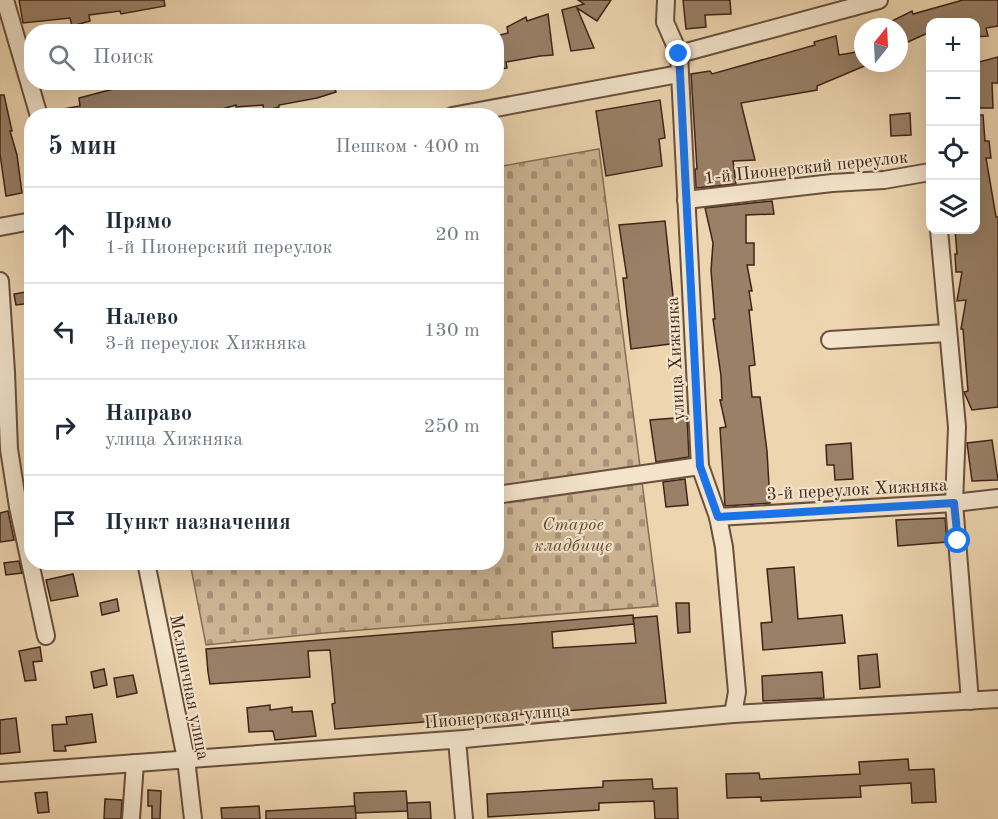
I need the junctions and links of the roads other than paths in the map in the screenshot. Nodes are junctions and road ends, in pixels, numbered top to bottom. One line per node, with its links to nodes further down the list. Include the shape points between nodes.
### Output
1 (5, 0): 5 (street)
2 (666, 0): 4 (street, улица Хижняка, via 666,22)
3 (879, 0): 4 (street)
4 (679, 54): 6 (street, улица Хижняка)
5 (24, 65)
6 (679, 74): 9 (street); 11 (street, улица Хижняка)
7 (31, 90): 8 (street)
8 (37, 108)
9 (496, 108)
10 (926, 173): 11 (street, 1-й Пионерский переулок)
11 (686, 200): 18 (street, улица Хижняка)
12 (24, 222): 13 (street)
13 (0, 227)
14 (939, 234): 16 (street)
15 (0, 281): 23 (street, via 9,449)
16 (947, 333): 17 (street); 21 (street, via 957,427)
17 (830, 340)
18 (700, 466): 19 (street); 22 (street, улица Хижняка)
19 (504, 494)
20 (998, 498): 21 (street, 3-й переулок Хижняка)
21 (954, 503): 22 (street, 3-й переулок Хижняка); 28 (street)
22 (718, 517): 29 (street, улица Хижняка, via 737,692)
23 (24, 535)
24 (32, 570): 26 (street)
25 (149, 570): 31 (street, Мельничная улица)
26 (46, 636)
27 (998, 699): 28 (street, Пионерская улица)
28 (970, 701): 29 (street, Пионерская улица)
29 (733, 714): 30 (street, Пионерская улица)
30 (457, 740): 31 (street, Пионерская улица); 36 (street)
31 (186, 759): 32 (street, Пионерская улица); 35 (street, Мельничная улица)
32 (135, 763): 33 (street, Пионерская улица); 34 (street)
33 (0, 773)
34 (131, 819)
35 (193, 819)
36 (464, 819)

